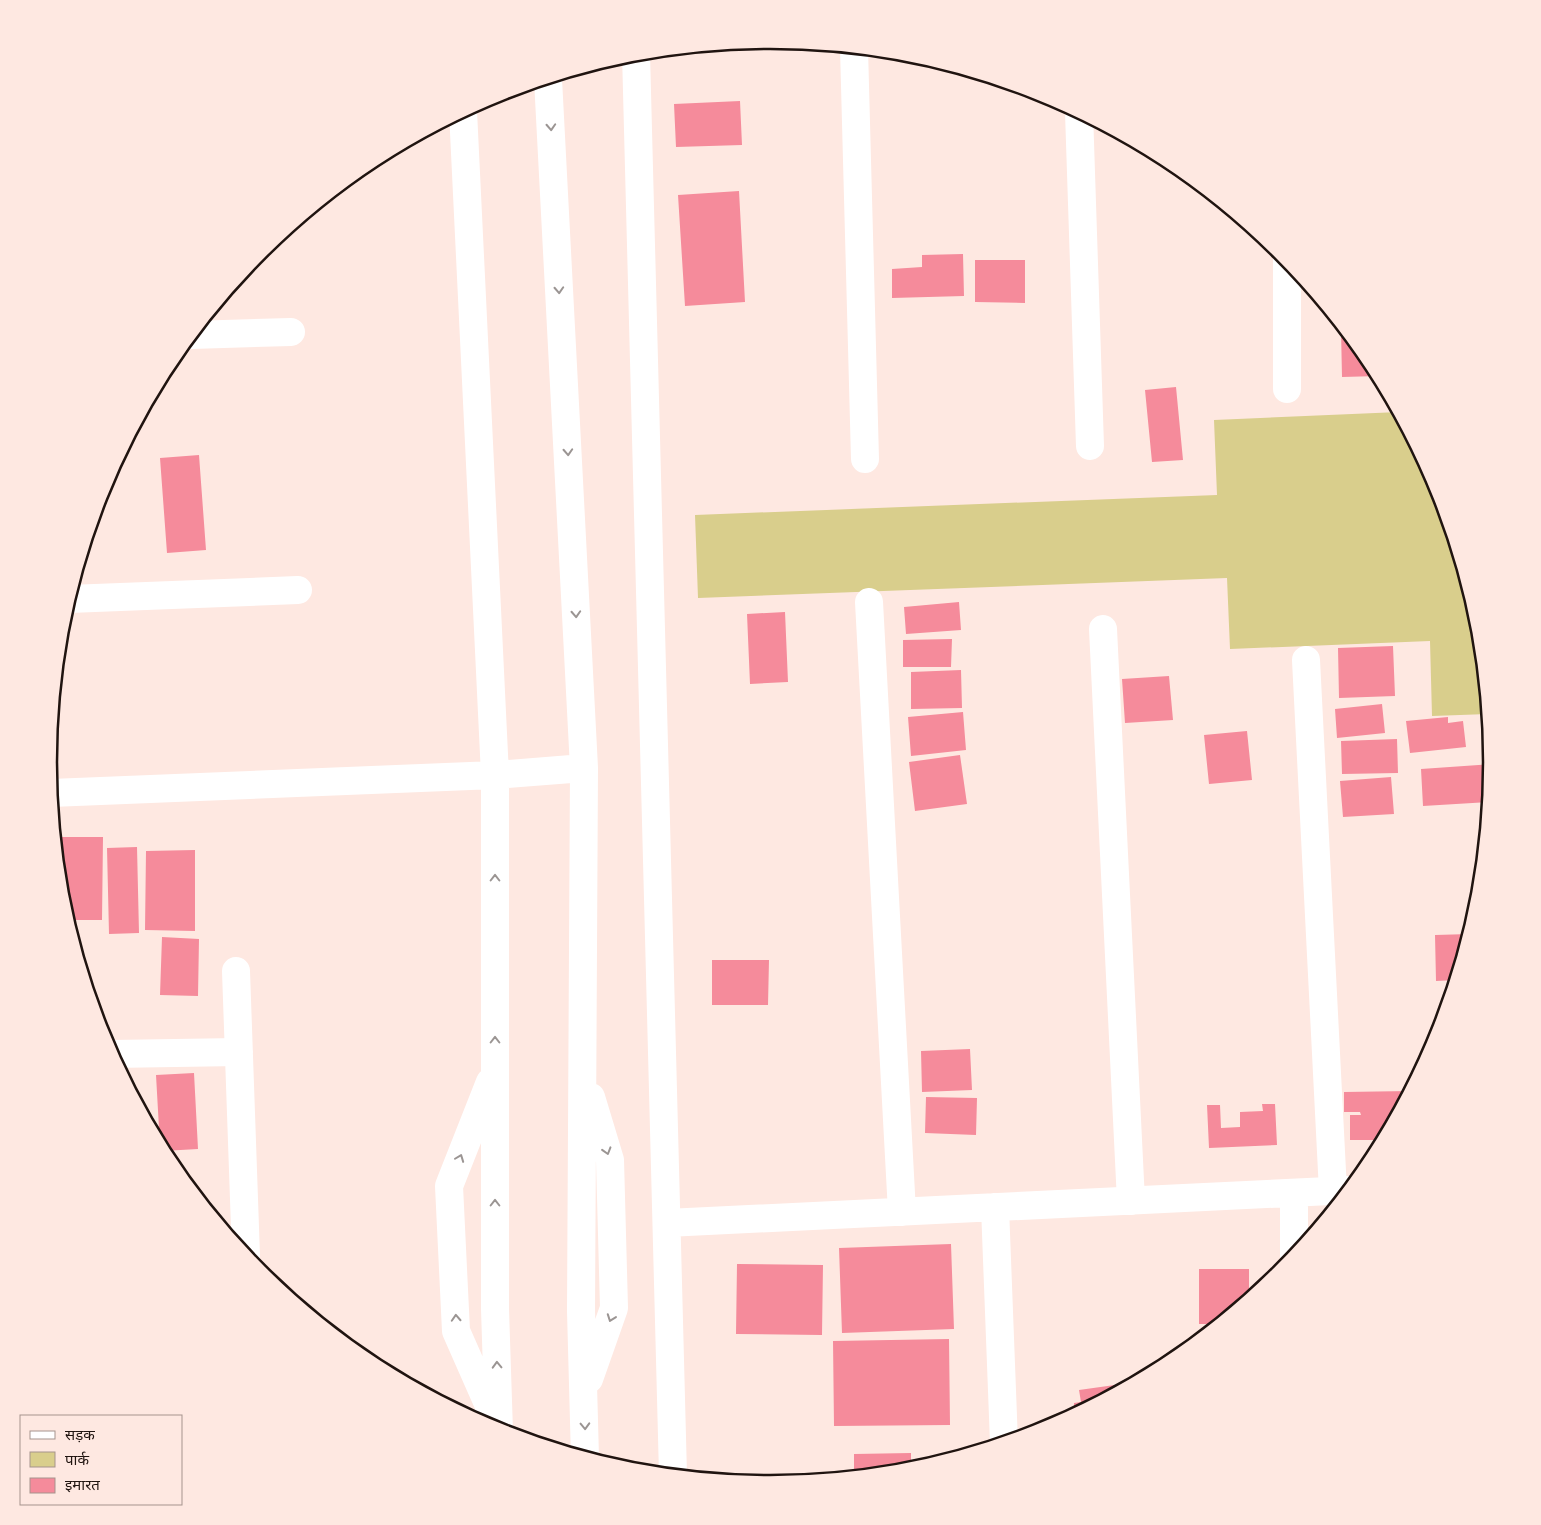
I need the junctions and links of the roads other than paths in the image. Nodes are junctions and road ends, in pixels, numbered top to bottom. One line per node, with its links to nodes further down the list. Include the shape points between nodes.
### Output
1 (854, 54): 11 (street)
2 (636, 61): 29 (street)
3 (548, 85): 17 (street, one-way to 17)
4 (463, 118): 18 (street)
5 (1080, 119): 10 (street)
6 (1287, 271): 9 (street)
7 (291, 332): 8 (street)
8 (199, 335)
9 (1286, 389)
10 (1090, 446)
11 (866, 459)
12 (298, 590): 13 (street)
13 (76, 599)
14 (869, 602): 28 (street)
15 (1103, 630): 26 (street)
16 (1306, 660): 24 (street)
17 (584, 768): 18 (street); 35 (street, one-way to 35, via 581,1311)
18 (495, 776): 19 (street); 23 (street, one-way to 18)
19 (58, 793)
20 (236, 971): 21 (street)
21 (239, 1052): 22 (street); 30 (street)
22 (119, 1054)
23 (495, 1067): 32 (street, one-way to 23, via 456,1331 449,1186); 33 (street, one-way to 23, via 495,1309)
24 (1341, 1191): 25 (street)
25 (1294, 1193): 26 (street); 31 (street)
26 (1132, 1201): 27 (street)
27 (995, 1207): 28 (street); 34 (street)
28 (902, 1212): 29 (street)
29 (667, 1223): 36 (street)
30 (246, 1245)
31 (1294, 1247)
32 (495, 1421)
33 (499, 1423)
34 (1004, 1437)
35 (586, 1452)
36 (674, 1470)

